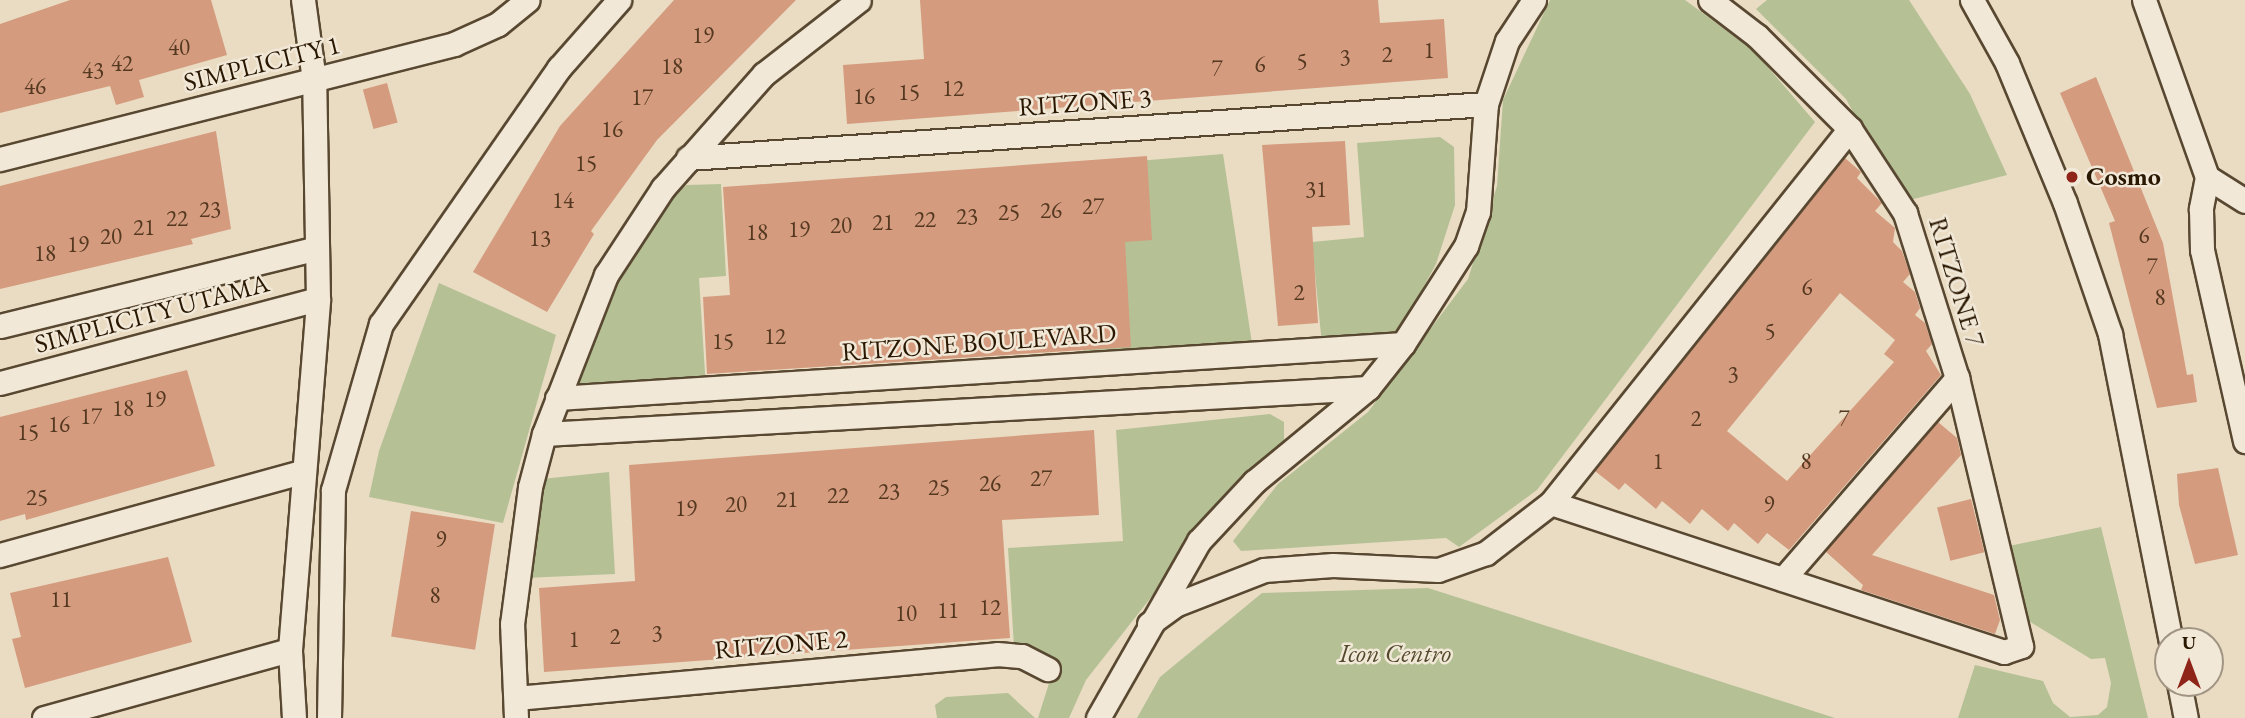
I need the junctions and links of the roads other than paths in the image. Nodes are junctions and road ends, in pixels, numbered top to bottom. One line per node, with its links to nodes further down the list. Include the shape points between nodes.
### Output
1 (303, 0): 9 (street)
2 (528, 0): 9 (street, SIMPLICITY 1, via 498,24 454,44)
3 (619, 0): 39 (street, via 559,68 381,324 333,490)
4 (859, 0): 12 (street, via 764,74)
5 (1534, 0): 10 (street, via 1507,41)
6 (1710, 0): 11 (street, RITZONE 7, via 1757,36)
7 (2144, 0): 14 (street)
8 (1982, 3): 32 (street, via 2065,203 2110,334)
9 (314, 80): 13 (street, SIMPLICITY 1); 16 (street)
10 (1486, 104): 12 (street, RITZONE 3); 19 (street, via 1478,212 1466,246)
11 (1850, 129): 20 (street, RITZONE 7, via 1905,213); 28 (street)
12 (688, 158): 23 (street, via 606,275)
13 (0, 159)
14 (2207, 177): 15 (street); 24 (street, via 2200,209 2202,250)
15 (2245, 201)
16 (317, 248): 17 (street); 18 (street, SIMPLICITY UTAMA)
17 (318, 299): 21 (street, SIMPLICITY UTAMA); 27 (street)
18 (0, 326)
19 (1404, 344): 22 (street); 23 (street, RITZONE BOULEVARD)
20 (1956, 378): 30 (street); 30 (street, RITZONE 7, via 2021,638 2018,650 2004,652)
21 (0, 383)
22 (1368, 388): 25 (street); 31 (street, via 1254,482 1208,531)
23 (557, 398): 25 (street)
24 (2241, 414): 26 (street)
25 (544, 433): 36 (street, via 530,487 512,624)
26 (2245, 441)
27 (301, 472): 29 (street); 33 (street)
28 (1551, 503): 30 (street); 31 (street, via 1486,553 1438,570 1333,565 1264,570 1177,604)
29 (0, 555)
30 (1783, 579)
31 (1149, 624): 40 (street)
32 (2168, 627)
33 (290, 650): 37 (street); 38 (street)
34 (1048, 668): 36 (street, RITZONE 2, via 1022,656 997,654)
35 (2182, 697): 41 (street)
36 (516, 708)
37 (44, 718)
38 (294, 718)
39 (329, 718)
40 (1098, 718)
41 (2186, 718)

